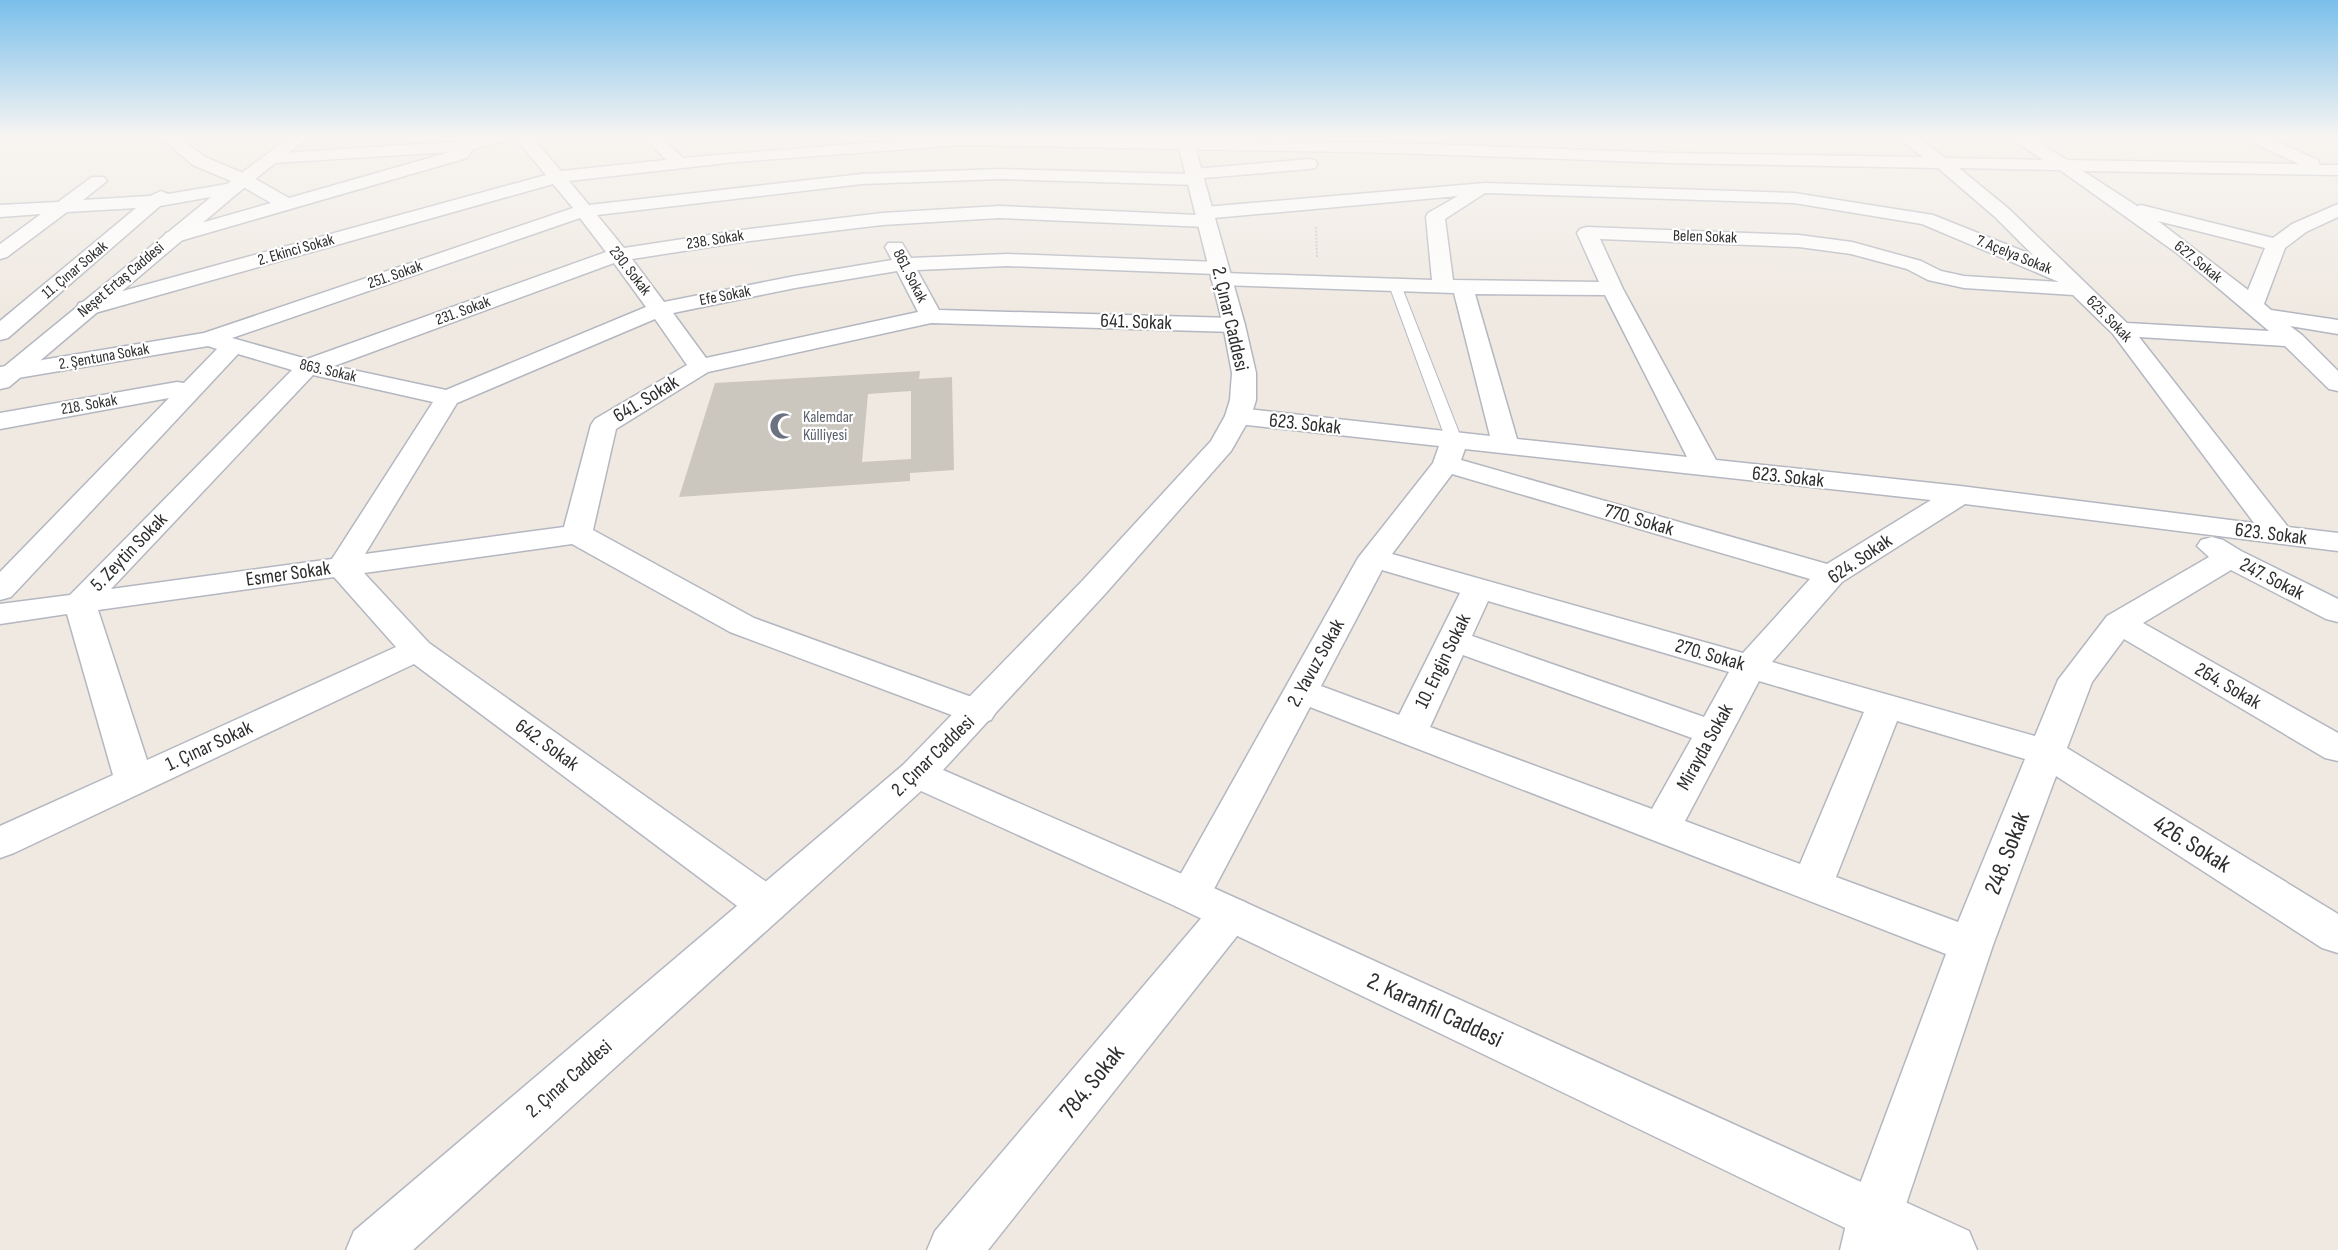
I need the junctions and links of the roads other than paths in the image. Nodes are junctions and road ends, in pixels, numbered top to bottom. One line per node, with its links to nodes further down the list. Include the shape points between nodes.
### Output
1 (80, 194): 24 (street)
2 (162, 194): 22 (street, 11. Çınar Sokak)
3 (189, 194): 22 (street)
4 (225, 194): 34 (street, Neşet Ertaş Caddesi)
5 (263, 194): 23 (street)
6 (326, 194): 23 (street)
7 (495, 194): 44 (street, 2. Ekinci Sokak)
8 (570, 194): 28 (street, 230. Sokak)
9 (728, 194): 28 (street, 251. Sokak)
10 (870, 194): 30 (street, 861. Sokak)
11 (1101, 194): 30 (street, 238. Sokak, via 999,212)
12 (1199, 194): 39 (street, 2. Çınar Caddesi)
13 (1265, 194): 14 (street, 7. Açelya Sokak, via 1306,204)
14 (1422, 194)
15 (1426, 194): 29 (street)
16 (1474, 194): 29 (street)
17 (1693, 194): 20 (street, 7. Açelya Sokak)
18 (1980, 194): 40 (street, 625. Sokak)
19 (2110, 194): 25 (street, 627. Sokak)
20 (1717, 195): 31 (street); 40 (street, 7. Açelya Sokak, via 1794,198 1926,219)
21 (2149, 198): 25 (street)
22 (158, 201): 24 (street); 51 (street, 11. Çınar Sokak)
23 (288, 205): 34 (street)
24 (61, 208): 27 (street); 36 (street)
25 (2130, 208): 35 (street); 46 (street, 627. Sokak)
26 (2338, 210): 32 (street)
27 (0, 211)
28 (583, 211): 37 (street, 230. Sokak); 53 (street, 251. Sokak)
29 (1435, 217): 42 (street)
30 (882, 219): 37 (street, 238. Sokak); 38 (street, 861. Sokak)
31 (1735, 224): 40 (street, Belen Sokak, via 1799,241 1852,248 1964,282); 43 (street, Belen Sokak, via 1587,233)
32 (2299, 228): 33 (street); 35 (street)
33 (2328, 234)
34 (173, 237): 44 (street, Neşet Ertaş Caddesi)
35 (2276, 245): 46 (street)
36 (0, 253)
37 (618, 255): 45 (street, 230. Sokak); 55 (street, 231. Sokak)
38 (903, 264): 39 (street, Efe Sokak, via 1007,260); 45 (street, Efe Sokak); 47 (street, 861. Sokak)
39 (1219, 273): 41 (street); 48 (street, 2. Çınar Caddesi)
40 (2072, 282): 50 (street, 625. Sokak)
41 (1395, 285): 42 (street); 64 (lane)
42 (1453, 287): 43 (street); 63 (street)
43 (1612, 289): 65 (street, Belen Sokak)
44 (87, 309): 57 (street, Neşet Ertaş Caddesi)
45 (660, 309): 56 (street, 230. Sokak); 60 (street, Efe Sokak)
46 (2259, 311): 49 (street); 52 (street, 627. Sokak)
47 (931, 316): 48 (street, 641. Sokak); 56 (street, 641. Sokak)
48 (1234, 325): 61 (street, 2. Çınar Caddesi, via 1244,373)
49 (2338, 327)
50 (2121, 329): 52 (street); 69 (street, 625. Sokak)
51 (0, 333)
52 (2294, 340): 58 (street, 627. Sokak)
53 (221, 343): 54 (street, 2. Şentuna Sokak); 55 (street, 863. Sokak); 59 (street)
54 (177, 345): 57 (street, 2. Şentuna Sokak); 59 (street)
55 (308, 367): 60 (street, 863. Sokak); 77 (street, 5. Zeytin Sokak)
56 (700, 367): 68 (street, 641. Sokak, via 604,425)
57 (4, 376)
58 (2338, 384)
59 (178, 397): 62 (street, 218. Sokak); 76 (street)
60 (448, 398): 73 (street)
61 (1238, 416): 64 (street, 623. Sokak); 86 (street, 2. Çınar Caddesi, via 1222,445)
62 (0, 421)
63 (1506, 445): 64 (street, 623. Sokak); 65 (street, 623. Sokak)
64 (1450, 452): 71 (street, 2. Yavuz Sokak); 74 (street, 770. Sokak)
65 (1707, 469): 66 (street, 623. Sokak)
66 (1960, 495): 67 (street, 623. Sokak); 74 (street, 624. Sokak)
67 (2177, 523): 69 (street, 623. Sokak); 72 (street, 247. Sokak)
68 (577, 534): 73 (street, Esmer Sokak); 86 (street, via 742,626)
69 (2279, 535): 70 (street, 623. Sokak)
70 (2338, 542)
71 (1373, 558): 75 (street, 270. Sokak); 84 (street, 2. Yavuz Sokak)
72 (2230, 558): 78 (street, 247. Sokak); 80 (street, 248. Sokak)
73 (342, 567): 77 (street, Esmer Sokak); 82 (street, 642. Sokak)
74 (1831, 575): 83 (street, 624. Sokak)
75 (1478, 589): 81 (street, 10. Engin Sokak); 83 (street, 270. Sokak)
76 (0, 590)
77 (80, 603): 79 (street, Esmer Sokak); 92 (street, 5. Zeytin Sokak)
78 (2338, 612)
79 (0, 614)
80 (2119, 623): 89 (street, 264. Sokak); 90 (street, 248. Sokak, via 2075,680)
81 (1453, 640): 87 (street, 10. Engin Sokak); 88 (street)
82 (417, 650): 92 (street, 1. Çınar Sokak); 97 (street, 642. Sokak)
83 (1750, 666): 85 (street, 270. Sokak); 88 (street, Mirayda Sokak)
84 (1300, 691): 87 (street); 96 (street, 2. Yavuz Sokak)
85 (1885, 705): 90 (street, 270. Sokak); 95 (street)
86 (978, 712): 91 (street, 2. Çınar Caddesi)
87 (1409, 733): 93 (street)
88 (1713, 733): 93 (street, Mirayda Sokak)
89 (2338, 749)
90 (2046, 752): 98 (street, 426. Sokak); 99 (street, 248. Sokak)
91 (917, 774): 96 (street, 2. Karanfil Caddesi); 97 (street, 2. Çınar Caddesi)
92 (134, 780): 94 (street, 1. Çınar Sokak)
93 (1661, 828): 95 (street)
94 (0, 843)
95 (1812, 886): 99 (street)
96 (1210, 904): 100 (street, 2. Karanfil Caddesi); 102 (street, 784. Sokak)
97 (767, 905): 101 (street, 2. Çınar Caddesi)
98 (2338, 936)
99 (1971, 945): 100 (street, 248. Sokak)
100 (1871, 1233): 103 (street, 2. Karanfil Caddesi)
101 (374, 1250)
102 (954, 1250)
103 (1950, 1250)

